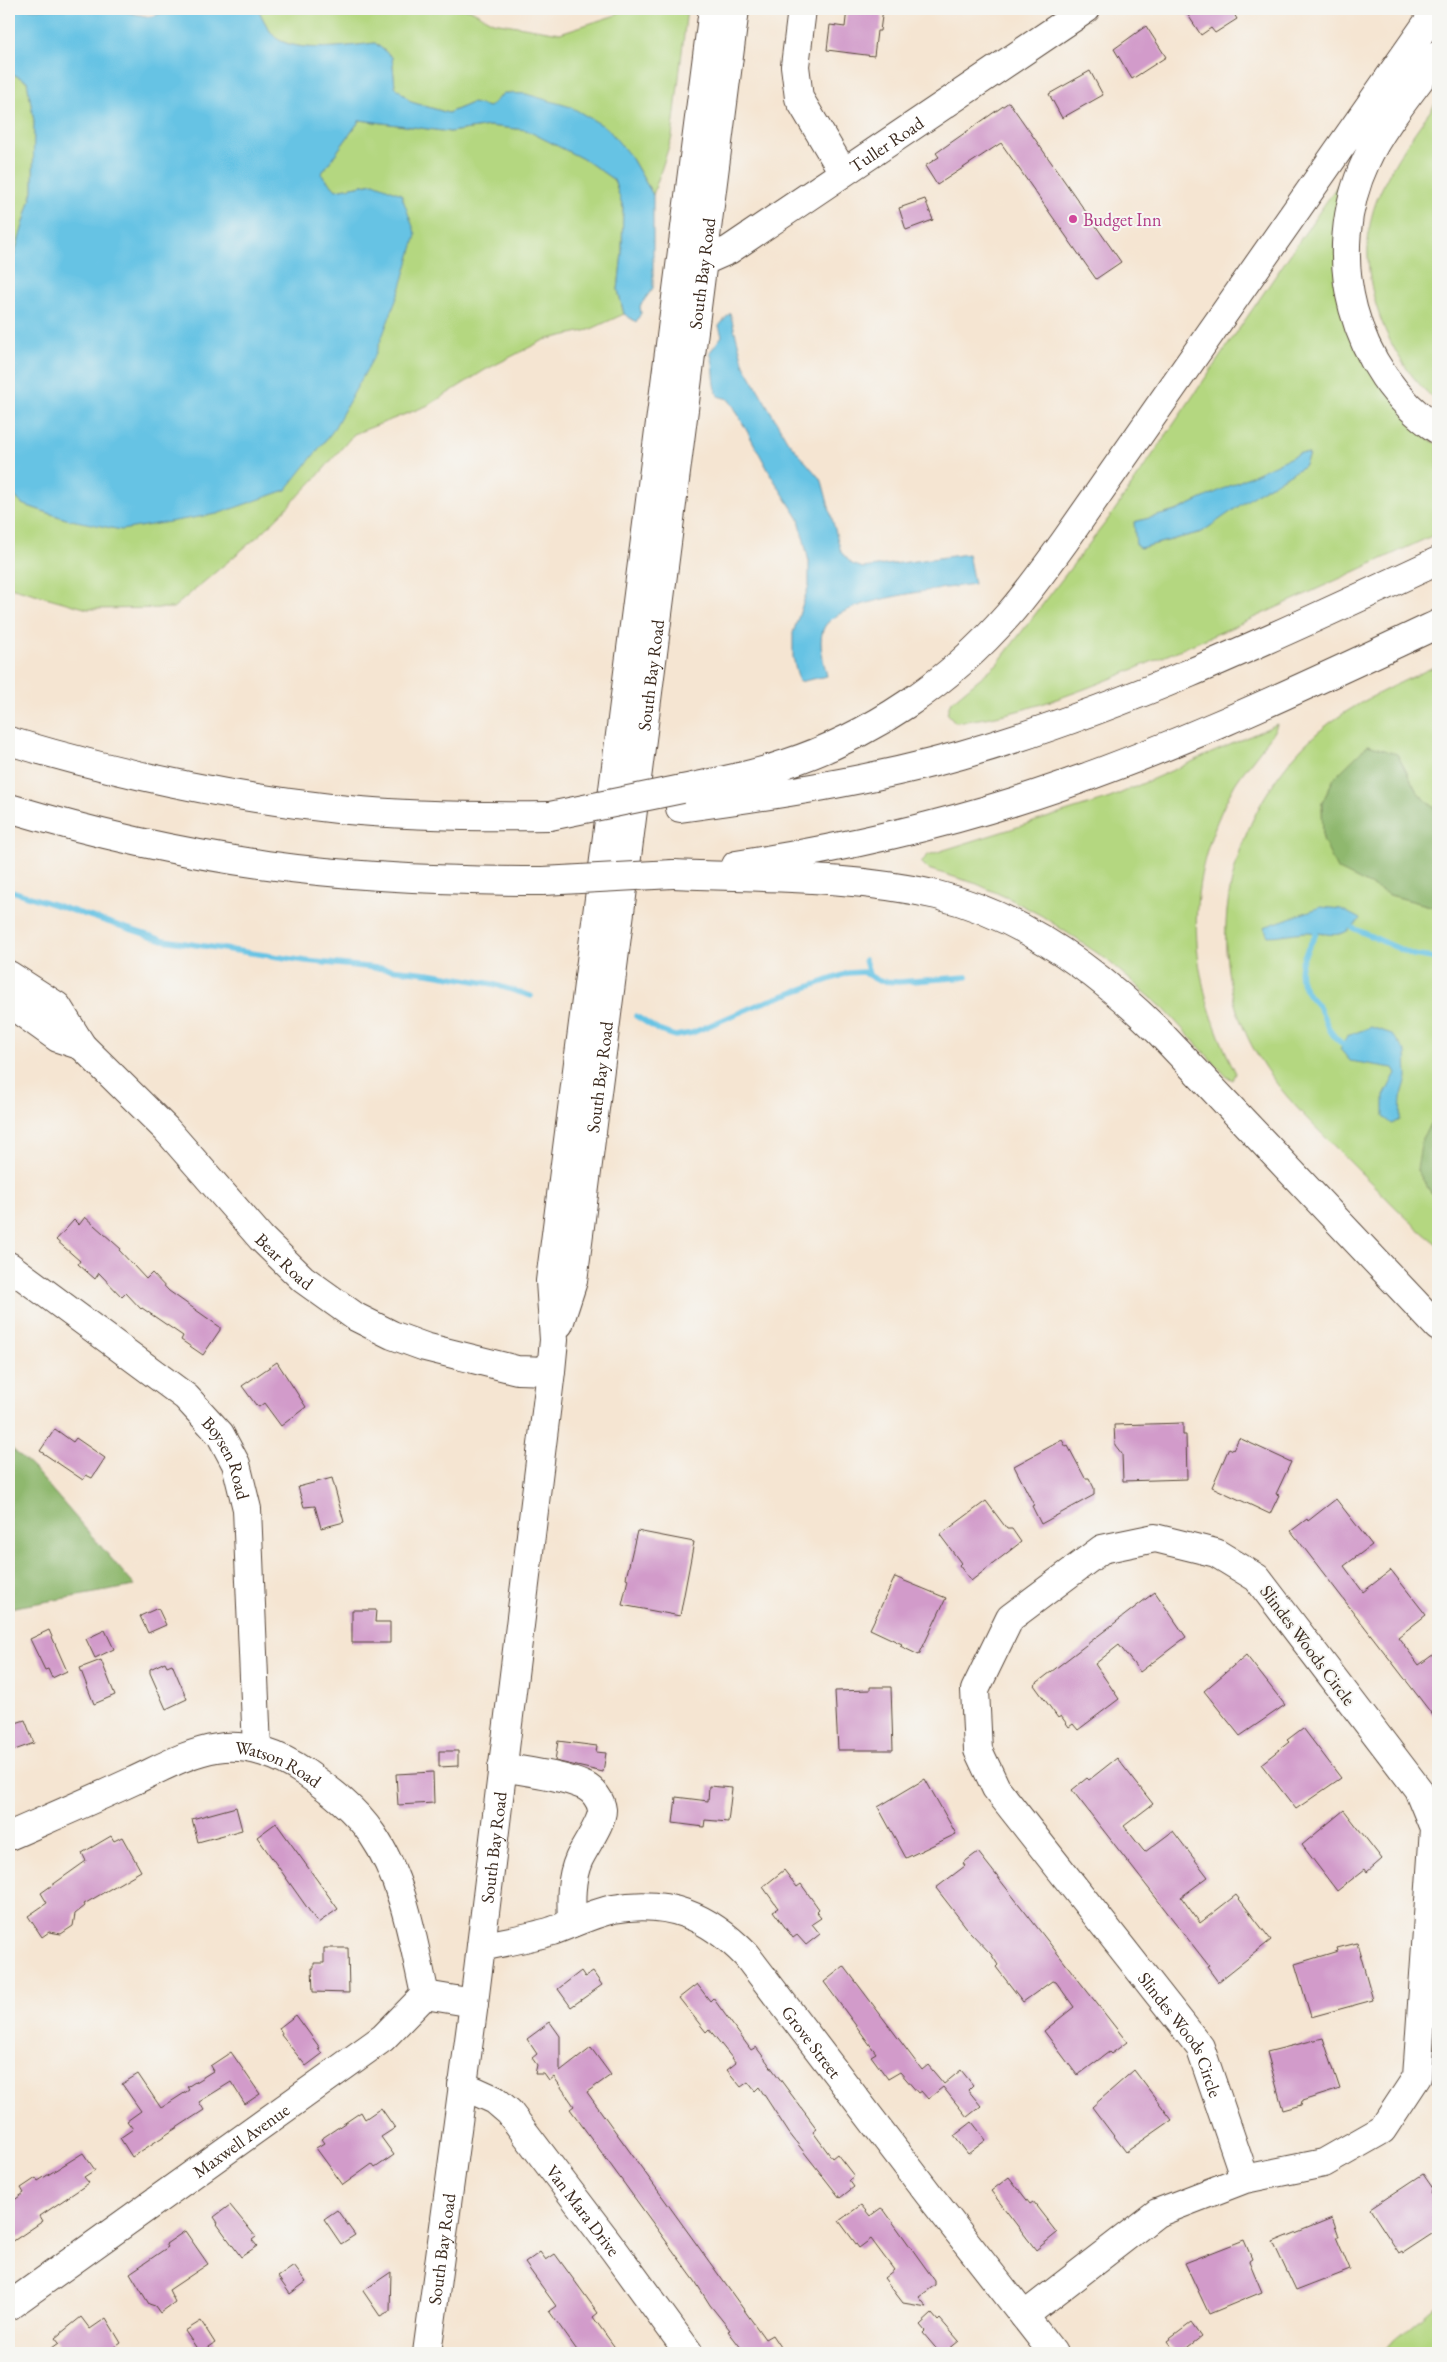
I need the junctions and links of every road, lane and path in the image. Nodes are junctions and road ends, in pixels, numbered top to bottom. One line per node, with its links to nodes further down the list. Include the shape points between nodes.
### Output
1 (713, 9): 8 (main road, South Bay Road)
2 (735, 9): 8 (main road, South Bay Road)
3 (802, 9): 7 (main road, via 794,66 800,98)
4 (1086, 9): 7 (main road, Tuller Road)
5 (1437, 9): 14 (main road, via 1065,541 1009,614 961,662 916,698 840,743)
6 (1438, 55): 9 (main road, via 1366,159 1348,215 1345,247 1349,298 1366,346 1392,389)
7 (843, 172): 8 (main road, Tuller Road, via 729,250)
8 (692, 260): 13 (main road, South Bay Road); 23 (main road, South Bay Road, via 550,1281)
9 (1438, 430)
10 (1438, 561): 14 (main road, via 1221,659 1027,734 895,772 814,788)
11 (1438, 624): 17 (main road, via 1218,724 1017,801 879,839 800,855)
12 (9, 740): 16 (main road, via 128,774 268,800 410,814)
13 (635, 799): 14 (main road, bridge); 16 (main road, bridge); 23 (main road, South Bay Road, via 572,1281)
14 (681, 799): 16 (main road, bridge)
15 (9, 808): 17 (main road, bridge, via 127,840 267,865 409,878 543,881)
16 (550, 816)
17 (673, 874): 22 (main road, via 843,881 904,888 965,904 1037,936 1110,986 1158,1031)
18 (9, 974): 20 (main road, Bear Road, via 57,1006)
19 (9, 1003): 20 (main road, Bear Road, via 58,1038)
20 (82, 1046): 24 (main road, Bear Road, via 166,1129 275,1252 303,1279 356,1317 424,1347 517,1370)
21 (9, 1266): 25 (main road, Boysen Road, via 186,1397 220,1434 236,1464 246,1509)
22 (1438, 1327)
23 (554, 1340): 24 (main road, South Bay Road)
24 (551, 1371): 26 (main road, South Bay Road)
25 (257, 1750): 27 (main road, Watson Road, via 235,1746 215,1748 172,1763); 30 (main road, Watson Road, via 294,1765 335,1794 372,1834 390,1867 406,1911)
26 (502, 1767): 28 (main road, via 586,1786 599,1802 602,1811 579,1860 571,1890); 29 (main road, South Bay Road)
27 (9, 1836)
28 (572, 1923): 29 (main road, Grove Street); 35 (main road, Grove Street, via 613,1909 679,1910 693,1914 728,1936 746,1955)
29 (481, 1947): 31 (main road, South Bay Road)
30 (425, 1995): 31 (main road); 34 (main road, Maxwell Avenue, via 383,2038)
31 (474, 2002): 32 (main road, South Bay Road)
32 (462, 2084): 36 (main road, South Bay Road); 37 (main road, Van Mara Drive, via 495,2100 509,2112)
33 (1245, 2179): 33 (main road, Slindes Woods Circle, via 1324,2163 1382,2130 1417,2077 1434,1828 1418,1789 1257,1578 1216,1553 1155,1538 1102,1549 1010,1618 975,1690 978,1750 996,1788 1200,2048); 35 (main road, Slindes Woods Circle, via 1157,2213)
34 (9, 2306)
35 (1024, 2316): 38 (main road, Grove Street)
36 (427, 2353)
37 (689, 2353)
38 (1053, 2353)

